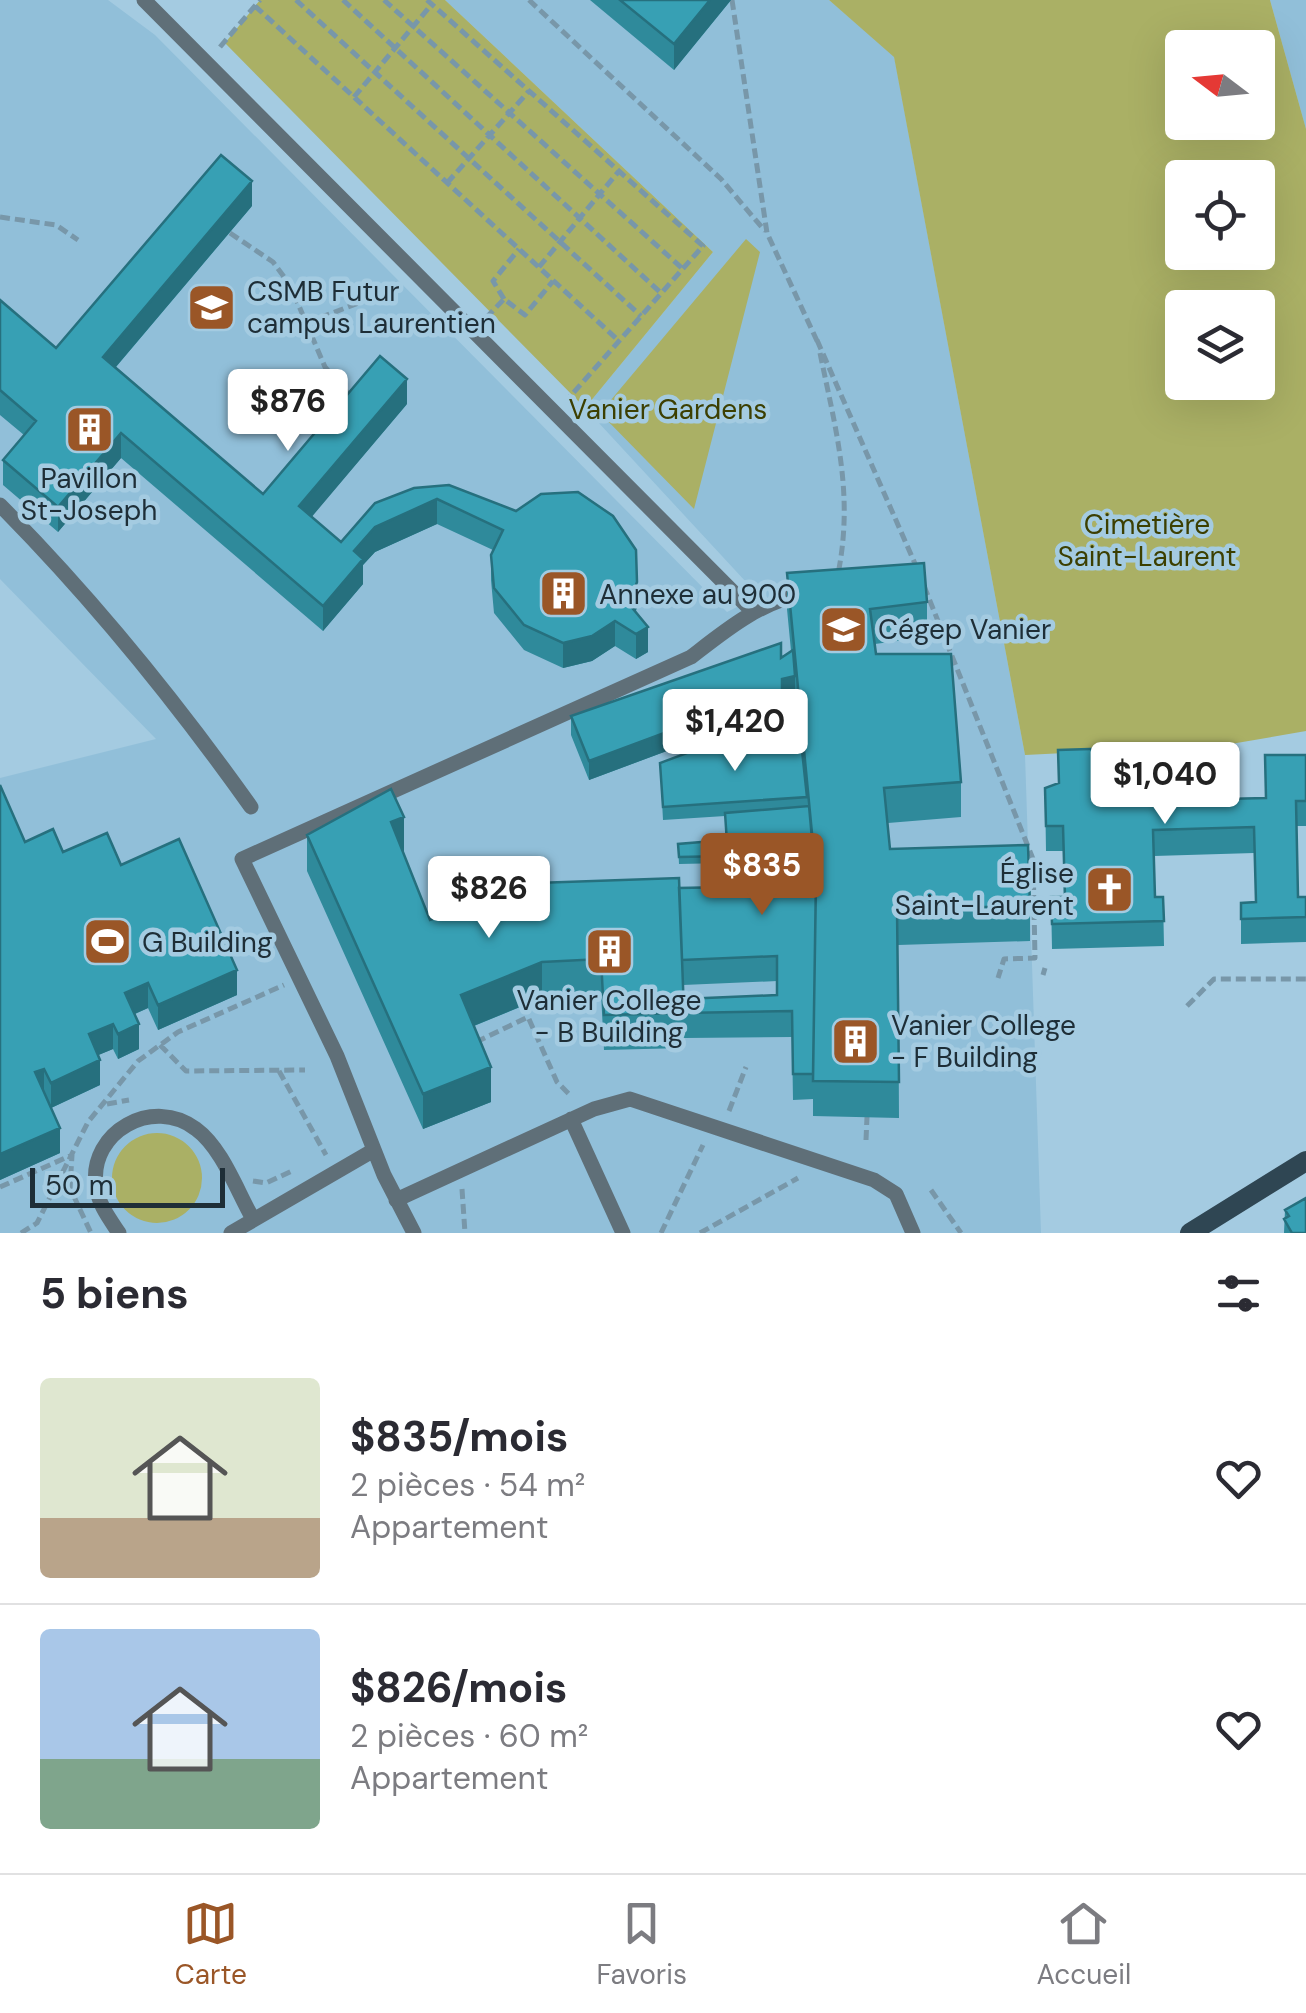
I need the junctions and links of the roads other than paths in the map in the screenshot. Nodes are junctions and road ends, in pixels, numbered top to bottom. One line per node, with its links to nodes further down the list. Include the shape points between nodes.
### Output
1 (144, 0): 4 (lane)
2 (0, 505): 5 (lane, via 194,726)
3 (836, 587): 4 (lane, via 780,598)
4 (753, 612): 7 (lane, via 692,657 242,859 337,1056)
5 (251, 807)
6 (571, 1119): 9 (lane); 14 (lane); 15 (lane, via 630,1099 826,1162 896,1194)
7 (374, 1150): 9 (lane); 10 (lane)
8 (1306, 1160): 16 (main road)
9 (396, 1200): 13 (lane)
10 (253, 1219): 11 (lane, via 197,1129 158,1115 119,1128 97,1163 100,1204); 12 (lane)
11 (119, 1233)
12 (231, 1233)
13 (414, 1233)
14 (623, 1233)
15 (913, 1233)
16 (1190, 1233)

